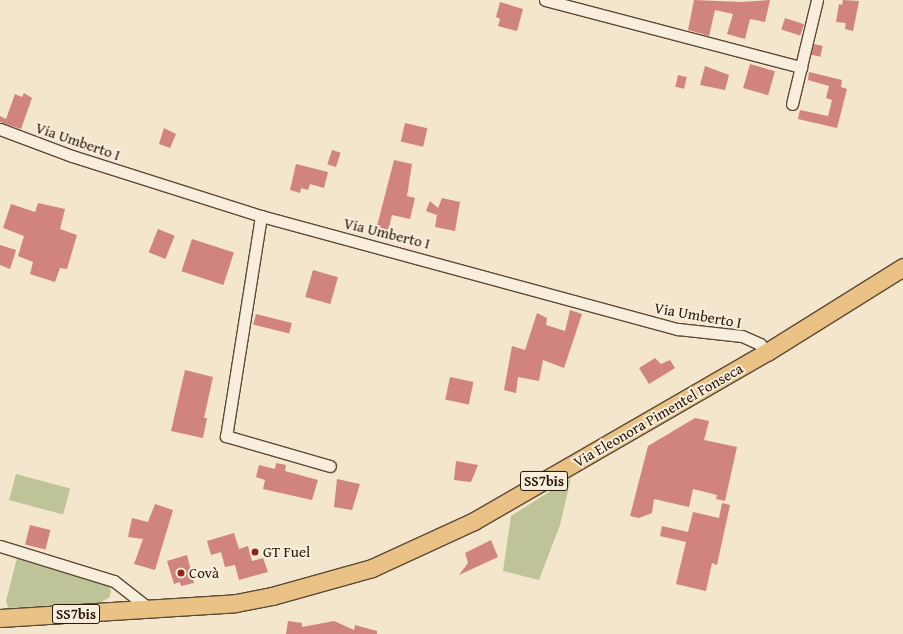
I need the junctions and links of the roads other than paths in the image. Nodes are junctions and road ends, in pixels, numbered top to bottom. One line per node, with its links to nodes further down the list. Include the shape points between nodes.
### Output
1 (545, 0): 3 (street)
2 (816, 0): 3 (street)
3 (802, 67): 4 (street)
4 (792, 104)
5 (0, 129): 6 (street, Via Umberto I, via 72,156)
6 (261, 216): 8 (street, Via Umberto I, via 670,328 742,336 760,344); 9 (street, via 226,436)
7 (903, 267): 8 (main road, Via Eleonora Pimentel Fonseca / SS7bis)
8 (768, 352): 11 (main road, Via Eleonora Pimentel Fonseca / SS7bis, via 474,521 372,568 272,596 236,603)
9 (330, 466)
10 (0, 546): 11 (street, via 114,581)
11 (151, 610): 12 (main road, SS7bis)
12 (0, 618)

